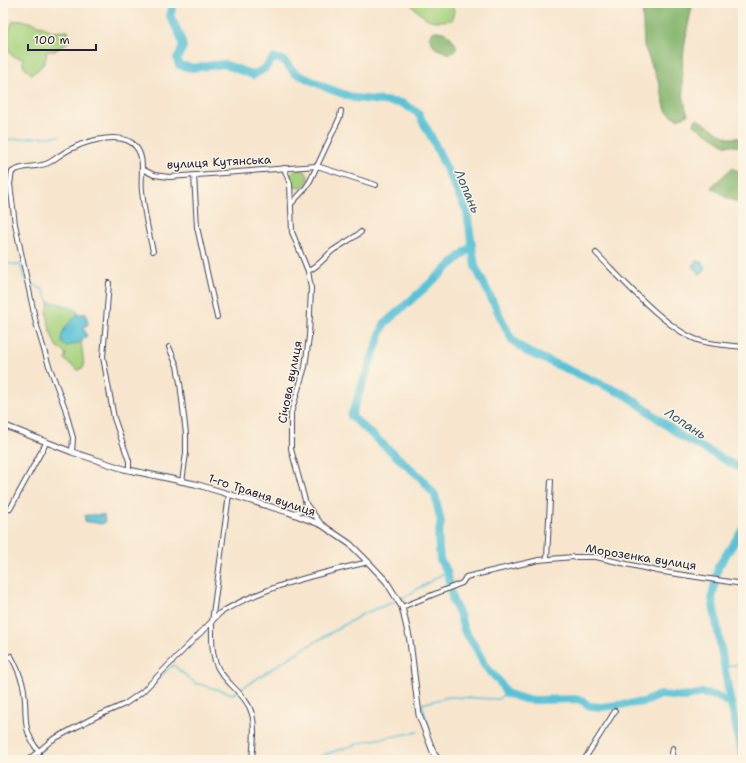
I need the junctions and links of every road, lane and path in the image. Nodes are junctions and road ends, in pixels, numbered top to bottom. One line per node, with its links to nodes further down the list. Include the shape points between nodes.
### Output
1 (341, 111): 2 (street)
2 (316, 166): 3 (street, вулиця Кутянська); 8 (street, вулиця Кутянська); 9 (street, via 304,190)
3 (284, 168): 5 (street, вулиця Кутянська); 9 (street, Січова вулиця, via 290,184)
4 (142, 169): 5 (street, вулиця Кутянська, via 154,175 168,177); 7 (street, via 136,146 128,140 118,138 84,144 48,163 17,168 12,172); 11 (street, via 142,191)
5 (194, 175): 15 (street, via 197,226)
6 (3, 184): 7 (street)
7 (10, 184): 22 (street, via 15,224 36,323 74,438)
8 (376, 185)
9 (291, 204): 13 (street, Січова вулиця, via 292,232)
10 (361, 232): 13 (street)
11 (153, 251)
12 (596, 253): 19 (street, via 671,326 700,341)
13 (308, 271): 27 (street, Січова вулиця, via 311,288 305,367 291,413 290,430 294,462)
14 (109, 283): 23 (street, via 102,357 114,418 129,461)
15 (218, 317)
16 (743, 321): 17 (street)
17 (743, 336)
18 (169, 347): 25 (street, via 177,366 186,434)
19 (743, 347)
20 (3, 425): 21 (street, 1-го Травня вулиця)
21 (46, 443): 22 (street, 1-го Травня вулиця); 28 (street)
22 (72, 452): 23 (street, 1-го Травня вулиця)
23 (129, 470): 25 (street, 1-го Травня вулиця)
24 (551, 481): 31 (street)
25 (182, 482): 26 (street, 1-го Травня вулиця)
26 (229, 494): 29 (street, 1-го Травня вулиця); 35 (street)
27 (306, 504): 29 (street, via 302,511); 30 (street, Січова вулиця)
28 (10, 509)
29 (291, 513): 30 (street, 1-го Травня вулиця)
30 (322, 525): 32 (street, 1-го Травня вулиця, via 350,544)
31 (547, 558): 33 (street, Морозенка вулиця, via 596,558 657,571); 34 (street, Морозенка вулиця, via 466,577 462,583)
32 (368, 562): 34 (street, 1-го Травня вулиця, via 386,581); 35 (street, via 270,590 231,606)
33 (743, 584)
34 (402, 607): 42 (street, 1-го Травня вулиця, via 410,641 419,715)
35 (212, 622): 39 (street, via 142,692 125,704 52,740); 41 (street, via 217,667 242,696 252,714)
36 (3, 660): 39 (street, via 11,656 17,668 23,685 26,728 30,741)
37 (615, 711): 43 (street)
38 (673, 748): 44 (street)
39 (39, 752): 40 (street)
40 (28, 760)
41 (252, 760)
42 (438, 760)
43 (584, 760)
44 (671, 760)

